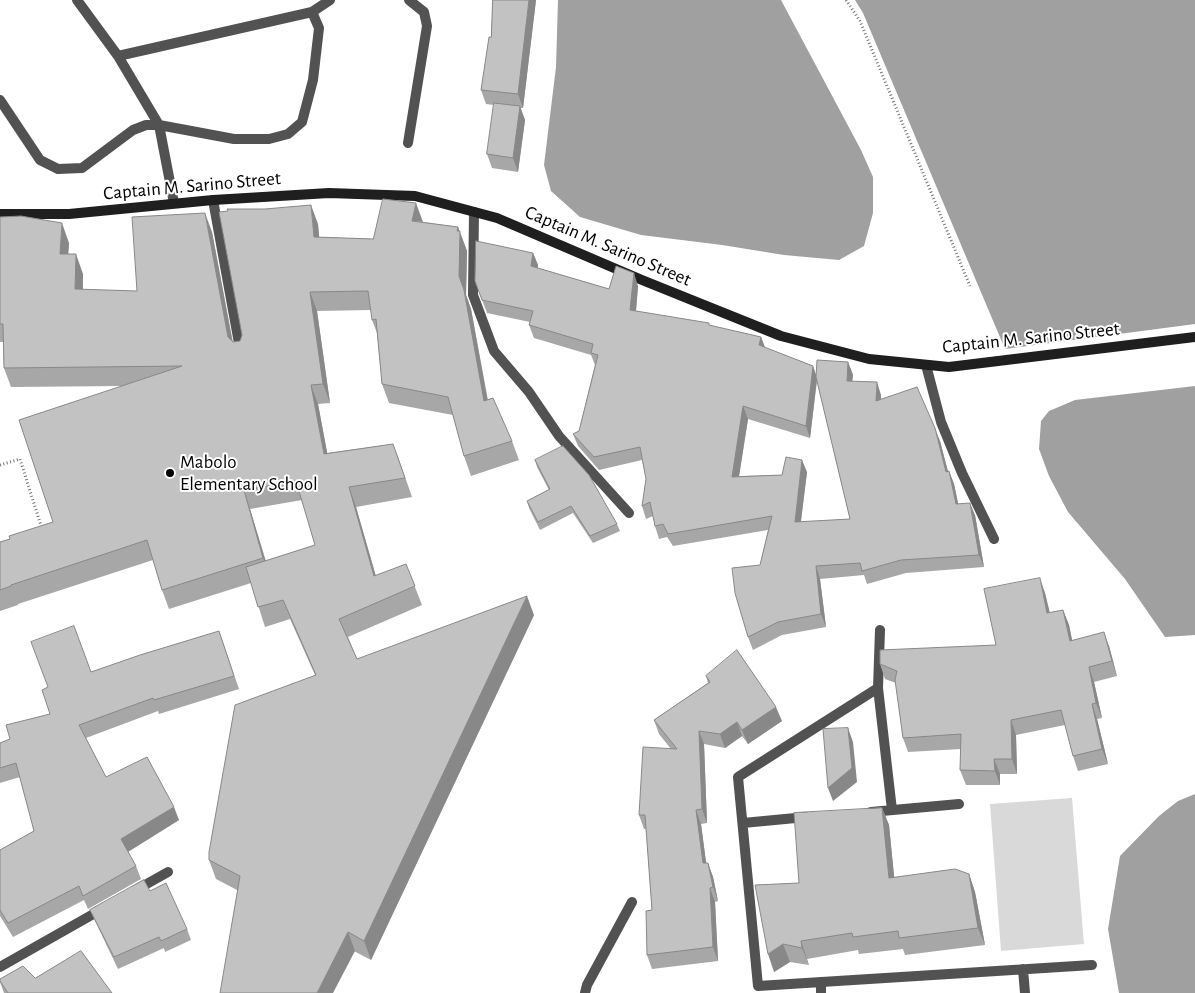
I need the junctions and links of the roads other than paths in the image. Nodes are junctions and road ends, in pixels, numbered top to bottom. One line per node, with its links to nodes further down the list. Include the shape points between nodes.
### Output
1 (77, 0): 5 (street)
2 (330, 0): 4 (street)
3 (409, 0): 8 (street, via 424,12 427,26)
4 (312, 12): 5 (street); 7 (street, via 319,28 313,80 302,122 288,134 270,139 234,139)
5 (118, 56): 7 (street)
6 (0, 100): 7 (street, via 40,160 58,169 82,168 133,130 146,125)
7 (160, 125): 10 (street)
8 (408, 143)
9 (213, 200): 10 (street, Captain M. Sarino Street); 11 (street, Captain M. Sarino Street, via 329,193 415,196); 14 (street)
10 (174, 204): 12 (street, Captain M. Sarino Street, via 69,214)
11 (474, 212): 15 (street, Captain M. Sarino Street, via 496,218 781,336 869,359); 16 (street, via 473,295 494,351 560,436)
12 (0, 214)
13 (1195, 336): 15 (street, Captain M. Sarino Street, via 949,367)
14 (242, 355)
15 (926, 365): 17 (street, via 940,422)
16 (629, 513)
17 (994, 539)
18 (880, 630): 19 (street)
19 (878, 688): 21 (street); 24 (street, via 738,778)
20 (959, 804): 21 (street)
21 (892, 810): 22 (street)
22 (864, 812)
23 (818, 816): 24 (street)
24 (743, 823): 32 (street, via 758,986)
25 (168, 872): 26 (street)
26 (126, 896)
27 (632, 902): 33 (street)
28 (109, 906): 30 (street)
29 (1092, 964): 31 (street)
30 (0, 967)
31 (1023, 969): 32 (street); 35 (street)
32 (820, 982): 34 (street)
33 (585, 993)
34 (821, 993)
35 (1024, 993)

